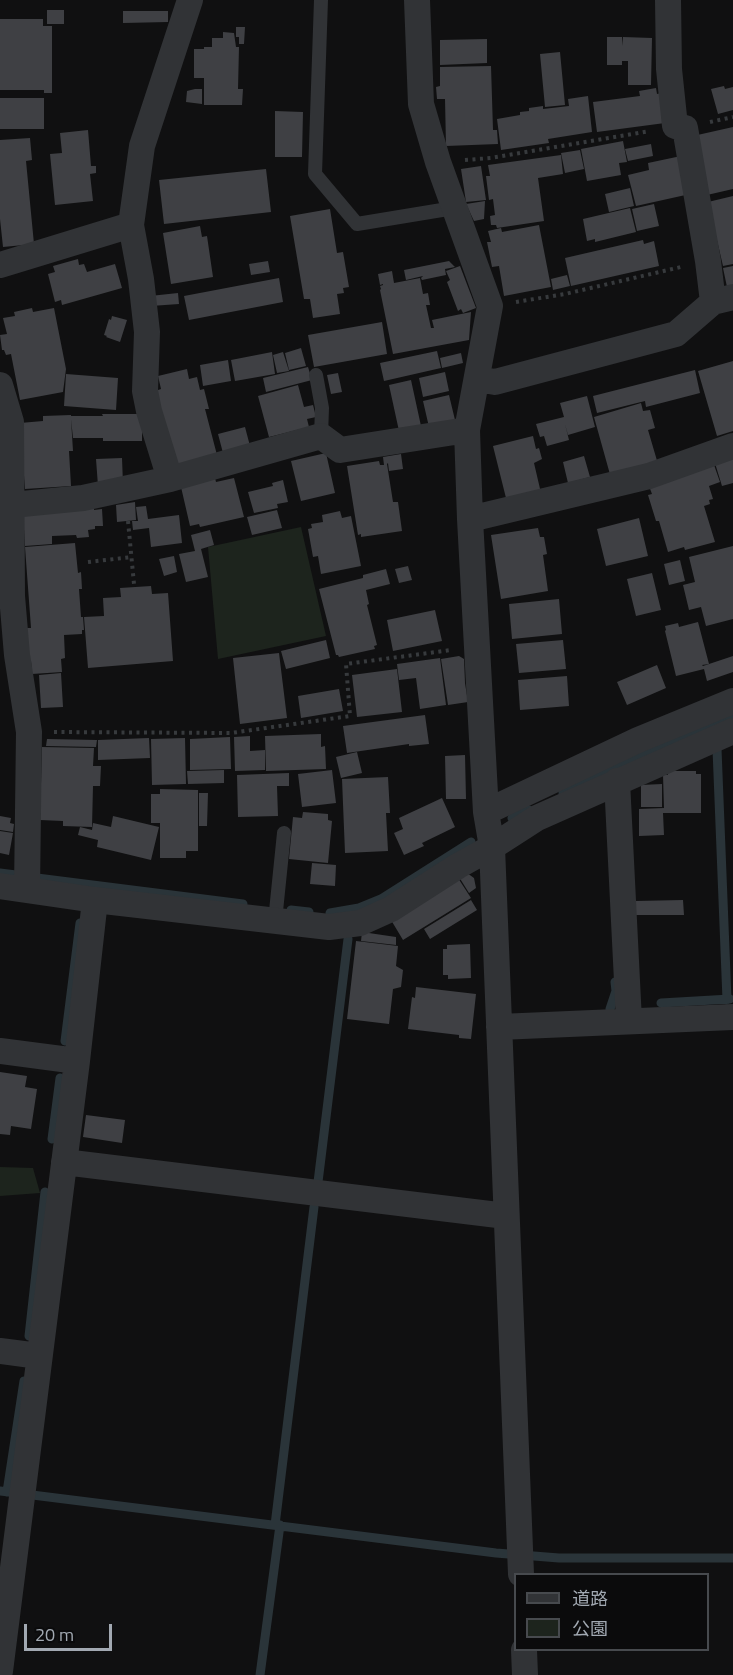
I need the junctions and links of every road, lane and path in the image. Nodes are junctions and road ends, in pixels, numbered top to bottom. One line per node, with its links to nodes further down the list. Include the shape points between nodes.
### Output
1 (190, 0): 8 (street, via 142,146)
2 (321, 0): 7 (lane, via 315,174 357,224)
3 (417, 0): 6 (street, via 422,104)
4 (668, 0): 5 (street)
5 (675, 126): 6 (path, via 491,158); 9 (street, via 685,128)
6 (438, 162): 7 (street)
7 (454, 208): 12 (street)
8 (130, 225): 10 (street); 19 (street, via 147,332 145,391)
9 (708, 261): 11 (street); 12 (path, via 565,294)
10 (0, 265)
11 (723, 300): 14 (street, via 676,333 495,382)
12 (490, 306): 14 (street)
13 (316, 375): 17 (lane, via 322,408)
14 (477, 379): 16 (street)
15 (0, 385): 20 (street, via 11,422)
16 (467, 430): 17 (street, via 340,450); 21 (street)
17 (321, 436): 19 (street)
18 (733, 446): 21 (street, via 649,476)
19 (170, 479): 20 (street, via 83,498)
20 (6, 504): 29 (street, via 17,656)
21 (470, 519): 26 (street)
22 (128, 520): 23 (path)
23 (132, 557): 24 (path); 25 (path)
24 (88, 562)
25 (134, 584)
26 (477, 647): 29 (path, via 346,664 350,716 231,733); 31 (street)
27 (733, 701): 31 (street, via 638,740)
28 (733, 731): 30 (street)
29 (29, 732): 35 (street)
30 (616, 781): 33 (street, via 537,818); 39 (street)
31 (486, 812): 33 (street)
32 (284, 833): 37 (lane)
33 (492, 847): 37 (street, via 391,909 360,922 329,927); 40 (street)
34 (0, 886): 35 (street)
35 (27, 890): 36 (street)
36 (95, 900): 37 (street); 42 (street)
37 (275, 921)
38 (733, 1017): 39 (street)
39 (628, 1021): 40 (street)
40 (499, 1027): 44 (street)
41 (0, 1051): 42 (street)
42 (77, 1061): 43 (street)
43 (64, 1162): 44 (street); 46 (street)
44 (506, 1216): 47 (street)
45 (0, 1352): 46 (street)
46 (39, 1356): 49 (street)
47 (520, 1561)
48 (524, 1651): 50 (street)
49 (0, 1671)
50 (525, 1675)

